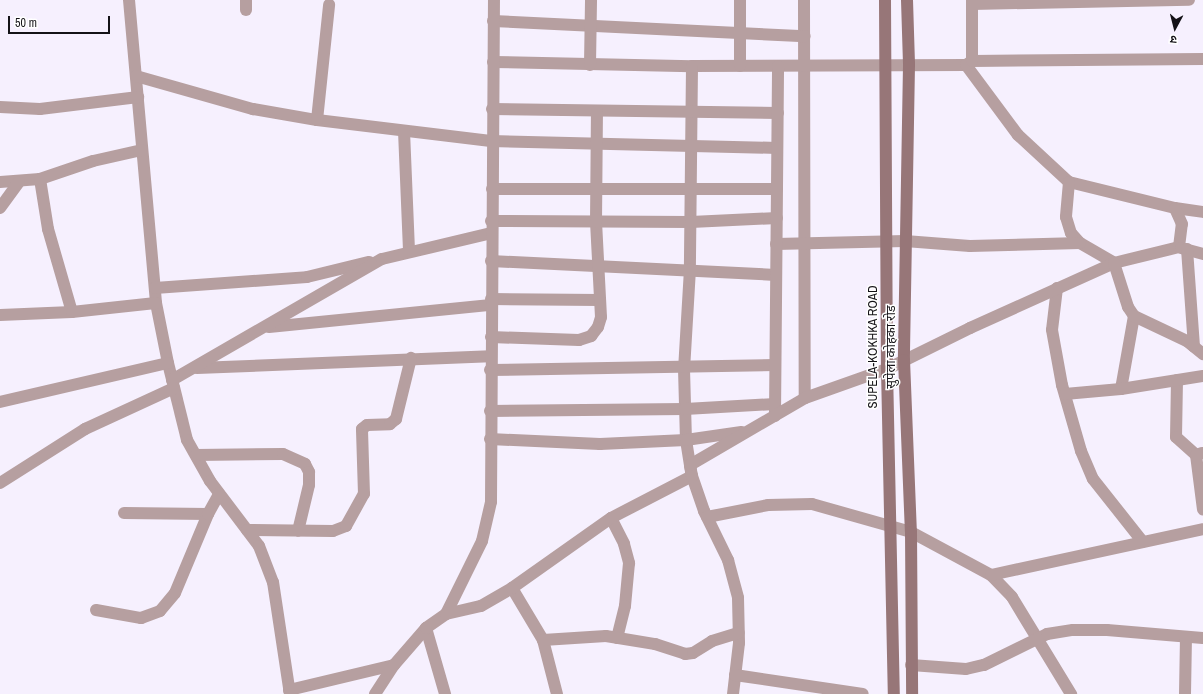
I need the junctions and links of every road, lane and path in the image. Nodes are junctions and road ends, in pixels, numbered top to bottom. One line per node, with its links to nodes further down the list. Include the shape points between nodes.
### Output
1 (129, 0): 25 (street)
2 (494, 0): 11 (street)
3 (591, 0): 12 (street)
4 (740, 0): 13 (street)
5 (804, 0): 14 (street)
6 (885, 0): 17 (street, SUPELA-KOKHKA ROAD)
7 (908, 0): 20 (street, सुपेला कोहका रोड)
8 (1189, 0): 9 (street)
9 (972, 2): 18 (street)
10 (329, 5): 32 (street)
11 (493, 21): 12 (street); 16 (street)
12 (591, 26): 13 (street); 19 (street)
13 (740, 32): 14 (street); 22 (street)
14 (805, 36): 24 (street)
15 (1203, 59): 18 (street)
16 (493, 62): 19 (street); 28 (street)
17 (886, 63): 20 (street); 24 (street); 55 (street, SUPELA-KOKHKA ROAD)
18 (969, 63): 20 (street); 42 (street, via 1018,135)
19 (590, 65): 21 (street)
20 (909, 65): 54 (street, सुपेला कोहका रोड)
21 (692, 66): 22 (street); 30 (street)
22 (740, 66): 23 (street)
23 (778, 66): 24 (street); 31 (street)
24 (805, 66): 58 (street)
25 (136, 76): 26 (street); 32 (street, via 253,109)
26 (138, 97): 27 (street, via 40,109); 38 (street)
27 (0, 108)
28 (492, 109): 29 (street); 34 (street)
29 (597, 111): 30 (street); 35 (street)
30 (693, 113): 31 (street); 36 (street)
31 (778, 113): 37 (street)
32 (317, 120): 33 (street)
33 (404, 131): 34 (street); 60 (street)
34 (491, 141): 35 (street); 43 (street)
35 (596, 144): 36 (street); 45 (street)
36 (693, 148): 37 (street); 46 (street)
37 (777, 148): 44 (street)
38 (142, 150): 39 (street, via 93,161); 68 (street)
39 (40, 179): 41 (street); 73 (street, via 48,229)
40 (0, 182): 41 (street)
41 (19, 182): 47 (street)
42 (1070, 182): 48 (street); 56 (street, via 1066,217 1071,234)
43 (492, 189): 45 (street); 53 (street)
44 (777, 189): 46 (street); 50 (street)
45 (597, 190): 46 (street); 51 (street)
46 (691, 191): 52 (street)
47 (0, 208)
48 (1175, 208): 49 (street); 59 (street, via 1182,224)
49 (1203, 212)
50 (777, 218): 52 (street); 57 (street)
51 (596, 222): 52 (street); 53 (street); 65 (street)
52 (691, 222): 66 (street)
53 (491, 227): 60 (street); 63 (street)
54 (905, 241): 55 (street); 56 (street, via 970,246); 81 (street, सुपेला कोहका रोड)
55 (887, 243): 58 (street); 86 (street, SUPELA-KOKHKA ROAD)
56 (1080, 243): 64 (street)
57 (776, 244): 58 (street); 67 (street)
58 (805, 246): 93 (street)
59 (1183, 248): 61 (street); 64 (street); 78 (street)
60 (409, 252): 62 (street)
61 (1203, 254)
62 (382, 259): 68 (street, via 307,277); 76 (street)
63 (491, 261): 65 (street); 71 (street)
64 (1114, 263): 69 (street); 75 (street, via 1128,307)
65 (598, 265): 66 (street); 70 (street)
66 (690, 270): 67 (street); 85 (street)
67 (776, 276): 83 (street)
68 (155, 288): 72 (street)
69 (1057, 288): 81 (street); 92 (street, via 1052,330)
70 (600, 300): 71 (street); 77 (street, via 598,327 591,336 579,340)
71 (491, 302): 76 (street); 77 (street)
72 (156, 304): 73 (street); 82 (street)
73 (72, 312): 74 (street)
74 (0, 316)
75 (1134, 316): 78 (street, via 1187,341); 91 (street)
76 (264, 328): 84 (street)
77 (491, 337): 79 (street)
78 (1199, 350)
79 (490, 356): 80 (street); 87 (street)
80 (411, 358): 84 (street); 114 (street, via 396,419 390,424 367,425 362,429 364,494 350,522 341,530)
81 (904, 360): 86 (street); 115 (street, सुपेला कोहका रोड)
82 (168, 363): 90 (street); 94 (street)
83 (775, 365): 85 (street); 96 (street)
84 (194, 368): 90 (street)
85 (684, 369): 87 (street); 95 (street)
86 (887, 369): 93 (street); 111 (street, SUPELA-KOKHKA ROAD)
87 (490, 370): 97 (street)
88 (1203, 376): 89 (street)
89 (1177, 380): 91 (street); 101 (street, via 1176,437)
90 (173, 384): 102 (street, via 187,440); 104 (street, via 85,429)
91 (1121, 389): 92 (street)
92 (1065, 394): 116 (street, via 1081,451 1093,479)
93 (805, 398): 96 (street)
94 (0, 402)
95 (685, 409): 96 (street); 97 (street); 100 (street)
96 (775, 410): 98 (street)
97 (490, 411): 99 (street)
98 (748, 431): 100 (street); 103 (street, via 690,464)
99 (490, 439): 100 (street, via 600,444); 120 (street, via 491,502 482,541)
100 (686, 440): 103 (street)
101 (1199, 454): 106 (street)
102 (196, 455): 105 (street); 114 (street, via 283,454 305,464 309,472 309,485)
103 (692, 476): 109 (street); 110 (street)
104 (0, 483)
105 (219, 494): 108 (street); 113 (street)
106 (1203, 510)
107 (124, 513): 108 (street)
108 (208, 514): 119 (street, via 175,593 160,611 141,618)
109 (707, 517): 111 (street, via 768,505 812,504); 122 (street, via 728,560 738,598)
110 (610, 518): 118 (street); 124 (street, via 624,544 629,563 625,606)
111 (890, 527): 115 (street); 137 (street, SUPELA-KOKHKA ROAD)
112 (1203, 529): 116 (street)
113 (247, 530): 114 (street); 131 (street, via 259,546 273,582)
114 (298, 531)
115 (911, 532): 117 (street); 129 (street, सुपेला कोहका रोड)
116 (1143, 542): 117 (street)
117 (991, 574): 125 (street, via 1012,597)
118 (512, 588): 120 (street, via 481,606); 127 (street)
119 (96, 610)
120 (446, 614): 121 (street)
121 (426, 628): 128 (street); 133 (street)
122 (739, 633): 124 (street, via 712,641 693,653 685,654 655,644); 130 (street)
123 (1186, 637): 125 (street, via 1107,630 1073,630); 126 (street); 140 (street)
124 (617, 638): 127 (street, via 584,636)
125 (1038, 638): 129 (street, via 984,665 966,669); 139 (street)
126 (1203, 638)
127 (543, 640): 134 (street)
128 (394, 664): 131 (street); 132 (street)
129 (912, 665): 138 (street, सुपेला कोहका रोड)
130 (735, 675): 135 (street); 136 (street)
131 (290, 692)
132 (375, 694)
133 (445, 694)
134 (557, 694)
135 (733, 694)
136 (863, 694)
137 (894, 694)
138 (912, 694)
139 (1071, 694)
140 (1184, 694)

